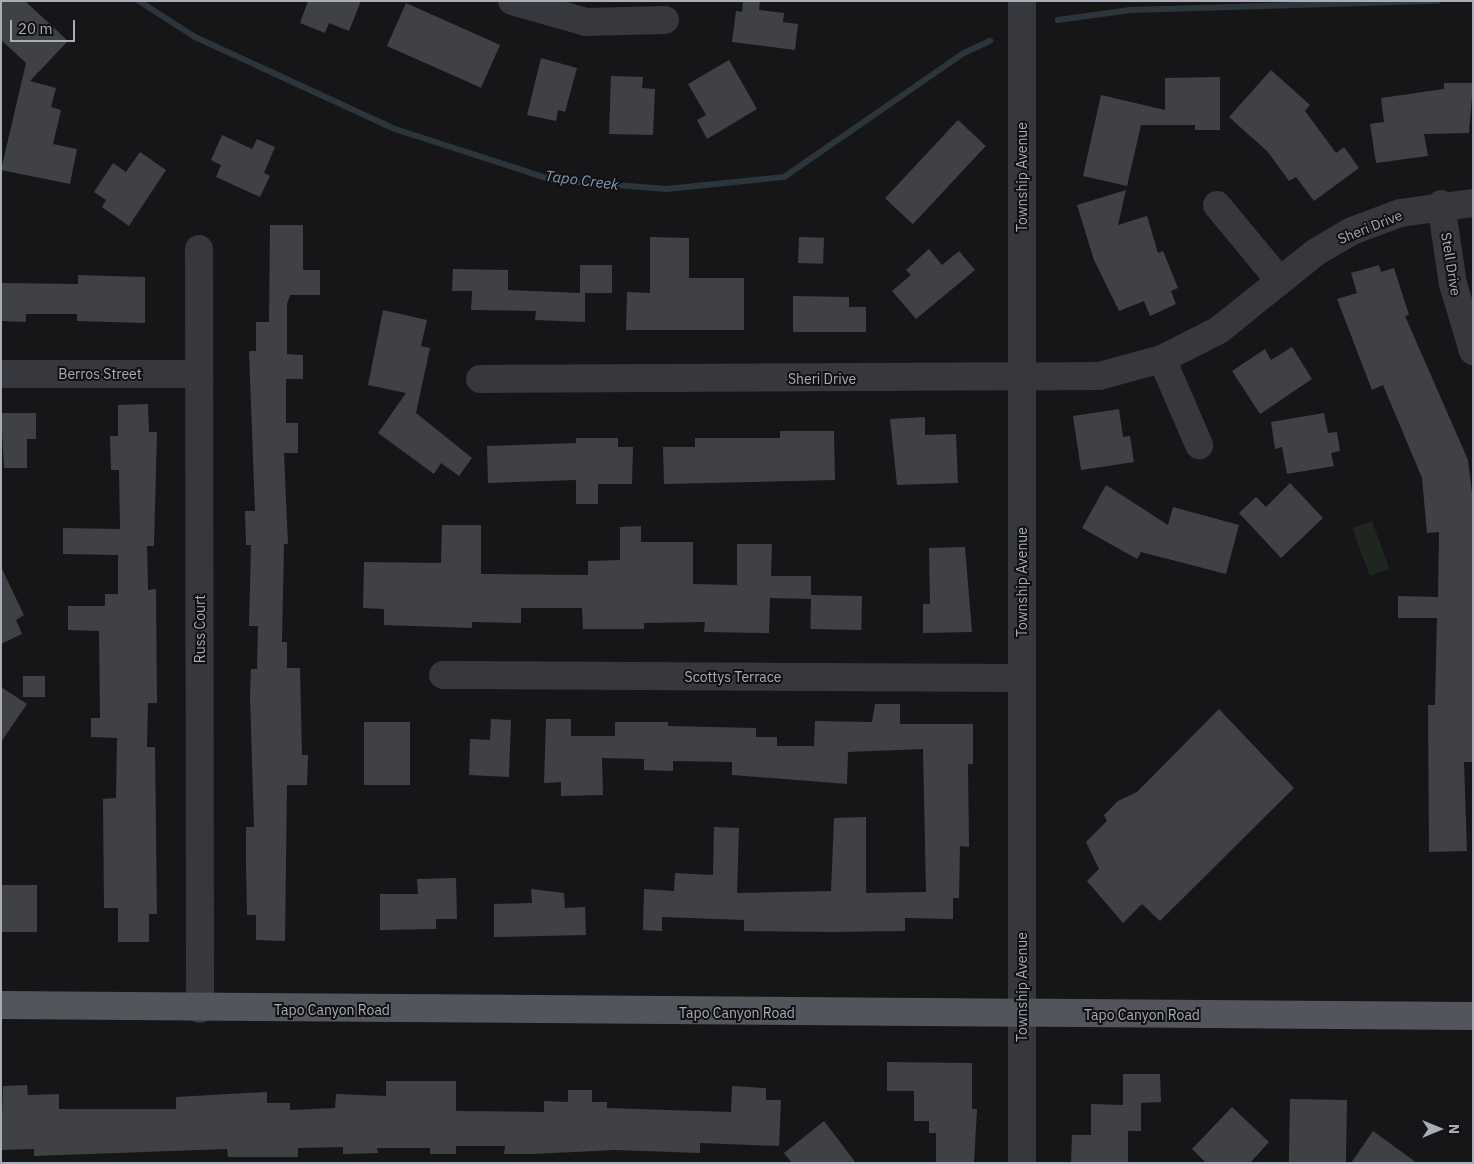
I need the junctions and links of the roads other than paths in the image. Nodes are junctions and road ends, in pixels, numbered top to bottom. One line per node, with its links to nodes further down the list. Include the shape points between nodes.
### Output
1 (512, 1): 3 (street, via 586,22)
2 (1022, 1): 14 (street, Township Avenue)
3 (665, 20)
4 (1473, 203): 5 (street, Sheri Drive)
5 (1441, 204): 8 (street, Sheri Drive, via 1352,231); 9 (street, Stell Drive, via 1453,284)
6 (1217, 205): 8 (street)
7 (199, 249): 12 (street, Russ Court)
8 (1279, 280): 10 (street, Sheri Drive, via 1219,330)
9 (1473, 351)
10 (1162, 359): 14 (street, Sheri Drive, via 1099,376); 15 (street)
11 (1, 374): 12 (street, Berros Street)
12 (199, 374): 19 (street, Russ Court)
13 (480, 379): 14 (street, Sheri Drive)
14 (1022, 379): 17 (street, Township Avenue)
15 (1199, 445)
16 (444, 676): 17 (street, Scottys Terrace)
17 (1022, 678): 20 (street, Township Avenue)
18 (1, 1005): 19 (main road, Tapo Canyon Road)
19 (200, 1009): 20 (main road, Tapo Canyon Road)
20 (1022, 1016): 21 (main road, Tapo Canyon Road); 22 (street, Township Avenue)
21 (1473, 1016)
22 (1022, 1163)

